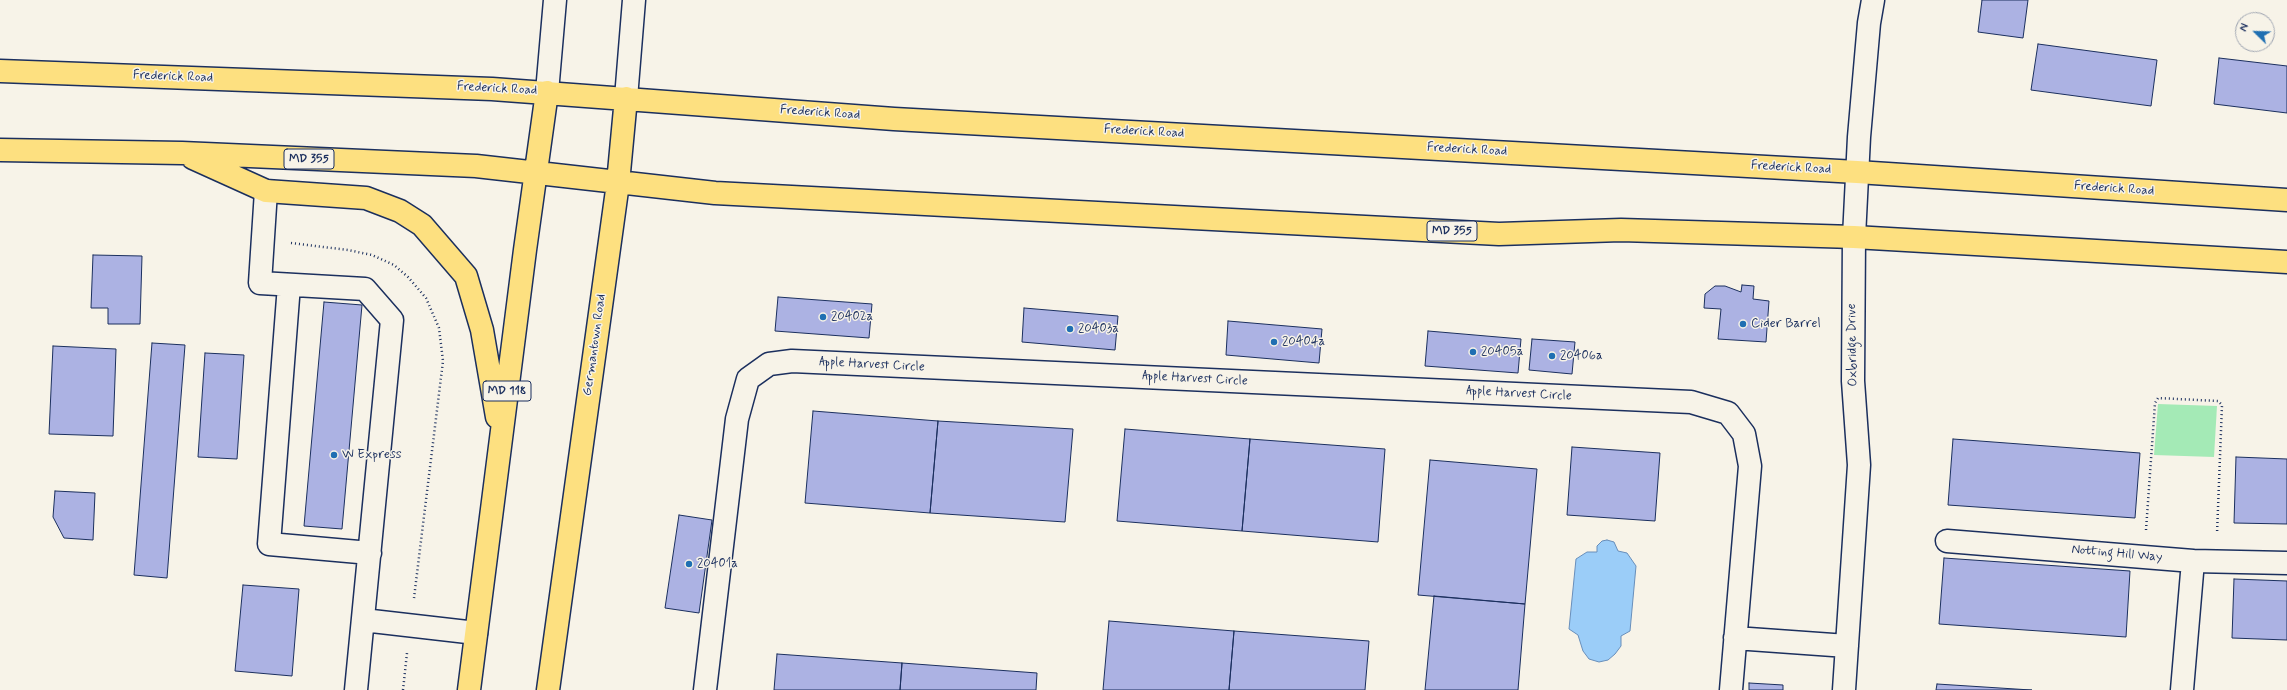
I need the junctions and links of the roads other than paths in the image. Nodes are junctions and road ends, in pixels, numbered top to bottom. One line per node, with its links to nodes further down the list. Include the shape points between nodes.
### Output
1 (555, 0): 5 (street)
2 (634, 0): 6 (street, Germantown Road)
3 (1873, 0): 9 (street, Oxbridge Drive)
4 (0, 71): 5 (main road, Frederick Road)
5 (547, 92): 6 (main road, Frederick Road); 10 (main road, MD 118)
6 (626, 98): 9 (main road, Frederick Road, via 894,119); 11 (main road, Germantown Road)
7 (0, 150): 8 (main road, MD 355)
8 (182, 153): 10 (main road, MD 355, via 476,166); 12 (main road)
9 (1857, 172): 13 (main road, Frederick Road); 14 (street, Oxbridge Drive)
10 (535, 173): 11 (main road, MD 355); 17 (main road, MD 118)
11 (618, 183): 14 (main road, MD 355, via 715,193 1499,234 1621,230); 28 (main road, Germantown Road)
12 (266, 191): 16 (street, via 260,283); 17 (main road, via 366,198 400,211 422,225 466,276 482,330)
13 (2287, 200)
14 (1854, 237): 15 (main road, MD 355); 25 (street, Oxbridge Drive, via 1853,381 1859,465)
15 (2287, 262)
16 (289, 285): 19 (street, via 365,289 392,320); 19 (street, via 269,544)
17 (500, 439): 23 (main road, MD 118)
18 (1947, 541): 20 (street, Notting Hill Way)
19 (370, 553): 22 (street)
20 (2193, 561): 21 (street, Notting Hill Way); 32 (street)
21 (2287, 563)
22 (364, 620): 23 (street); 26 (street)
23 (476, 633): 27 (main road, MD 118)
24 (1735, 638): 25 (street); 29 (street, Apple Harvest Circle, via 1750,466 1744,434 1728,412 1691,402 792,361 769,364 748,379 737,419); 30 (street, Apple Harvest Circle)
25 (1847, 646): 31 (street, Oxbridge Drive)
26 (356, 690)
27 (470, 690)
28 (548, 690)
29 (705, 690)
30 (1730, 690)
31 (1844, 690)
32 (2182, 690)

